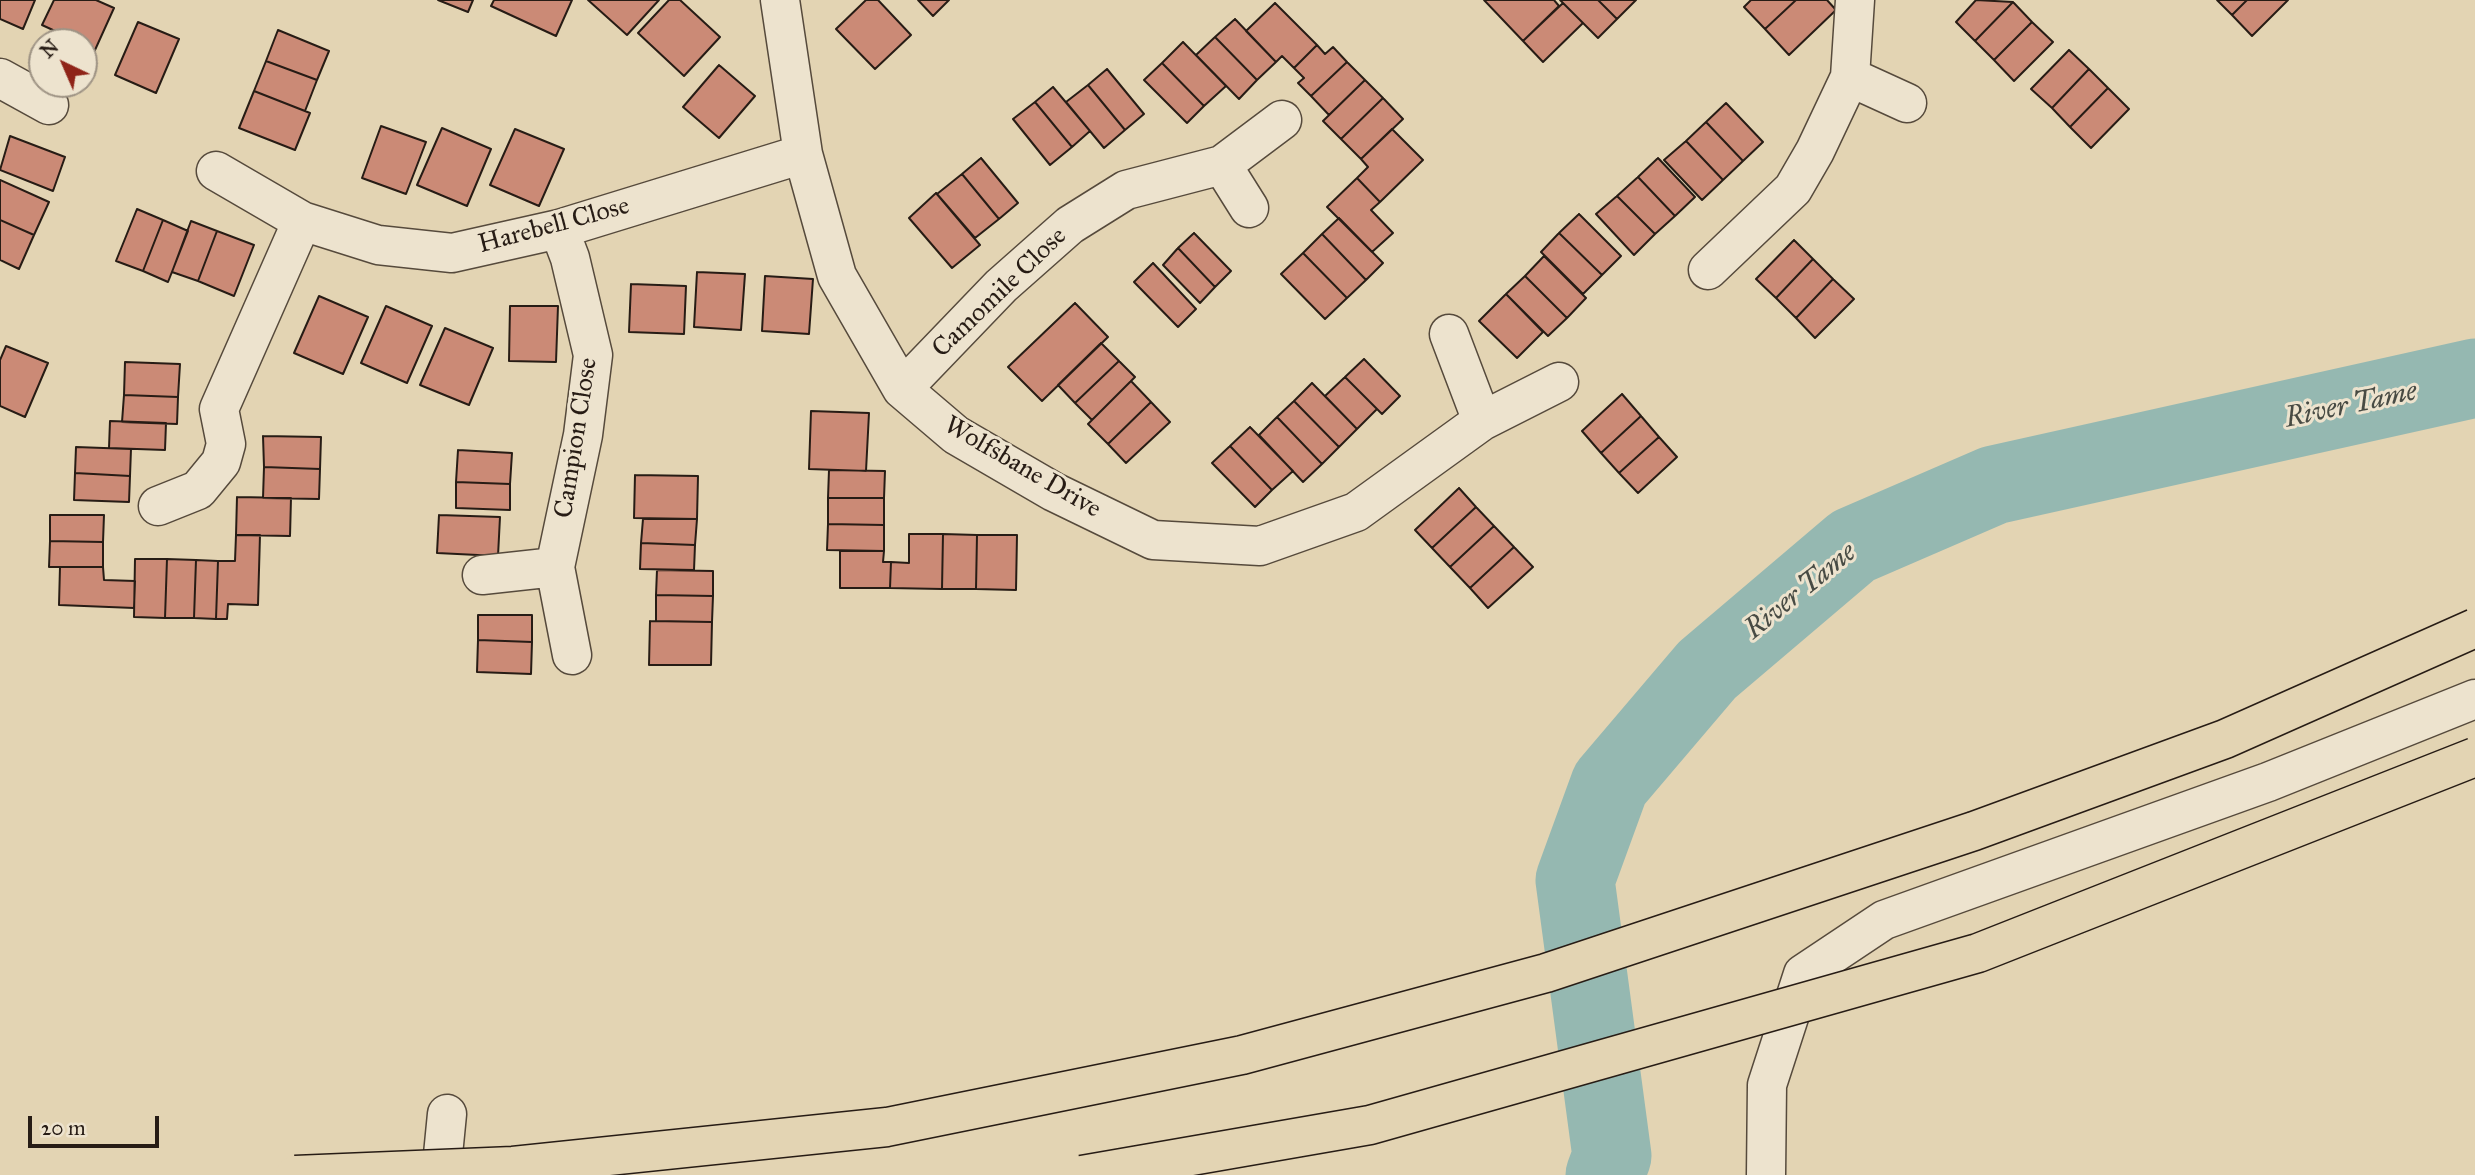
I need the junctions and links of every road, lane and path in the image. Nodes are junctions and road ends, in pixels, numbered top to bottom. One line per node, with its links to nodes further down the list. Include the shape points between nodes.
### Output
1 (780, 0): 8 (street, Wolfsbane Drive)
2 (1855, 0): 3 (street)
3 (1850, 76): 5 (street); 14 (street, via 1793,189)
4 (0, 78): 6 (street)
5 (1907, 103)
6 (48, 105)
7 (1282, 120): 9 (street, Camomile Close)
8 (803, 154): 13 (street, Harebell Close); 17 (street, Wolfsbane Drive, via 837,276)
9 (1222, 165): 11 (street); 17 (street, Camomile Close, via 1126,190 1070,225 1001,286)
10 (216, 171): 12 (street, Harebell Close)
11 (1249, 208)
12 (302, 221): 13 (street, Harebell Close, via 378,245 452,253); 19 (street, via 219,409 226,444 221,463 198,490)
13 (559, 229): 20 (street, Campion Close, via 593,355 583,435)
14 (1708, 271)
15 (1449, 334): 18 (street)
16 (1559, 382): 18 (street, Wolfsbane Drive)
17 (902, 389): 18 (street, Wolfsbane Drive, via 956,435 1054,492 1153,540 1260,546 1356,512)
18 (1482, 421)
19 (158, 506)
20 (555, 567): 21 (street); 23 (street, Campion Close)
21 (482, 575)
22 (2475, 628): 27 (highway, bridge, via 2225,739 1974,831 1546,974 1242,1055 887,1127 513,1166)
23 (572, 655)
24 (2475, 699): 30 (street, via 2268,782 1884,920 1861,935 1803,974 1767,1085)
25 (2475, 757): 29 (highway, bridge, via 1978,953 1370,1125)
26 (447, 1114): 28 (street)
27 (295, 1175)
28 (441, 1175)
29 (1082, 1175)
30 (1766, 1175)

